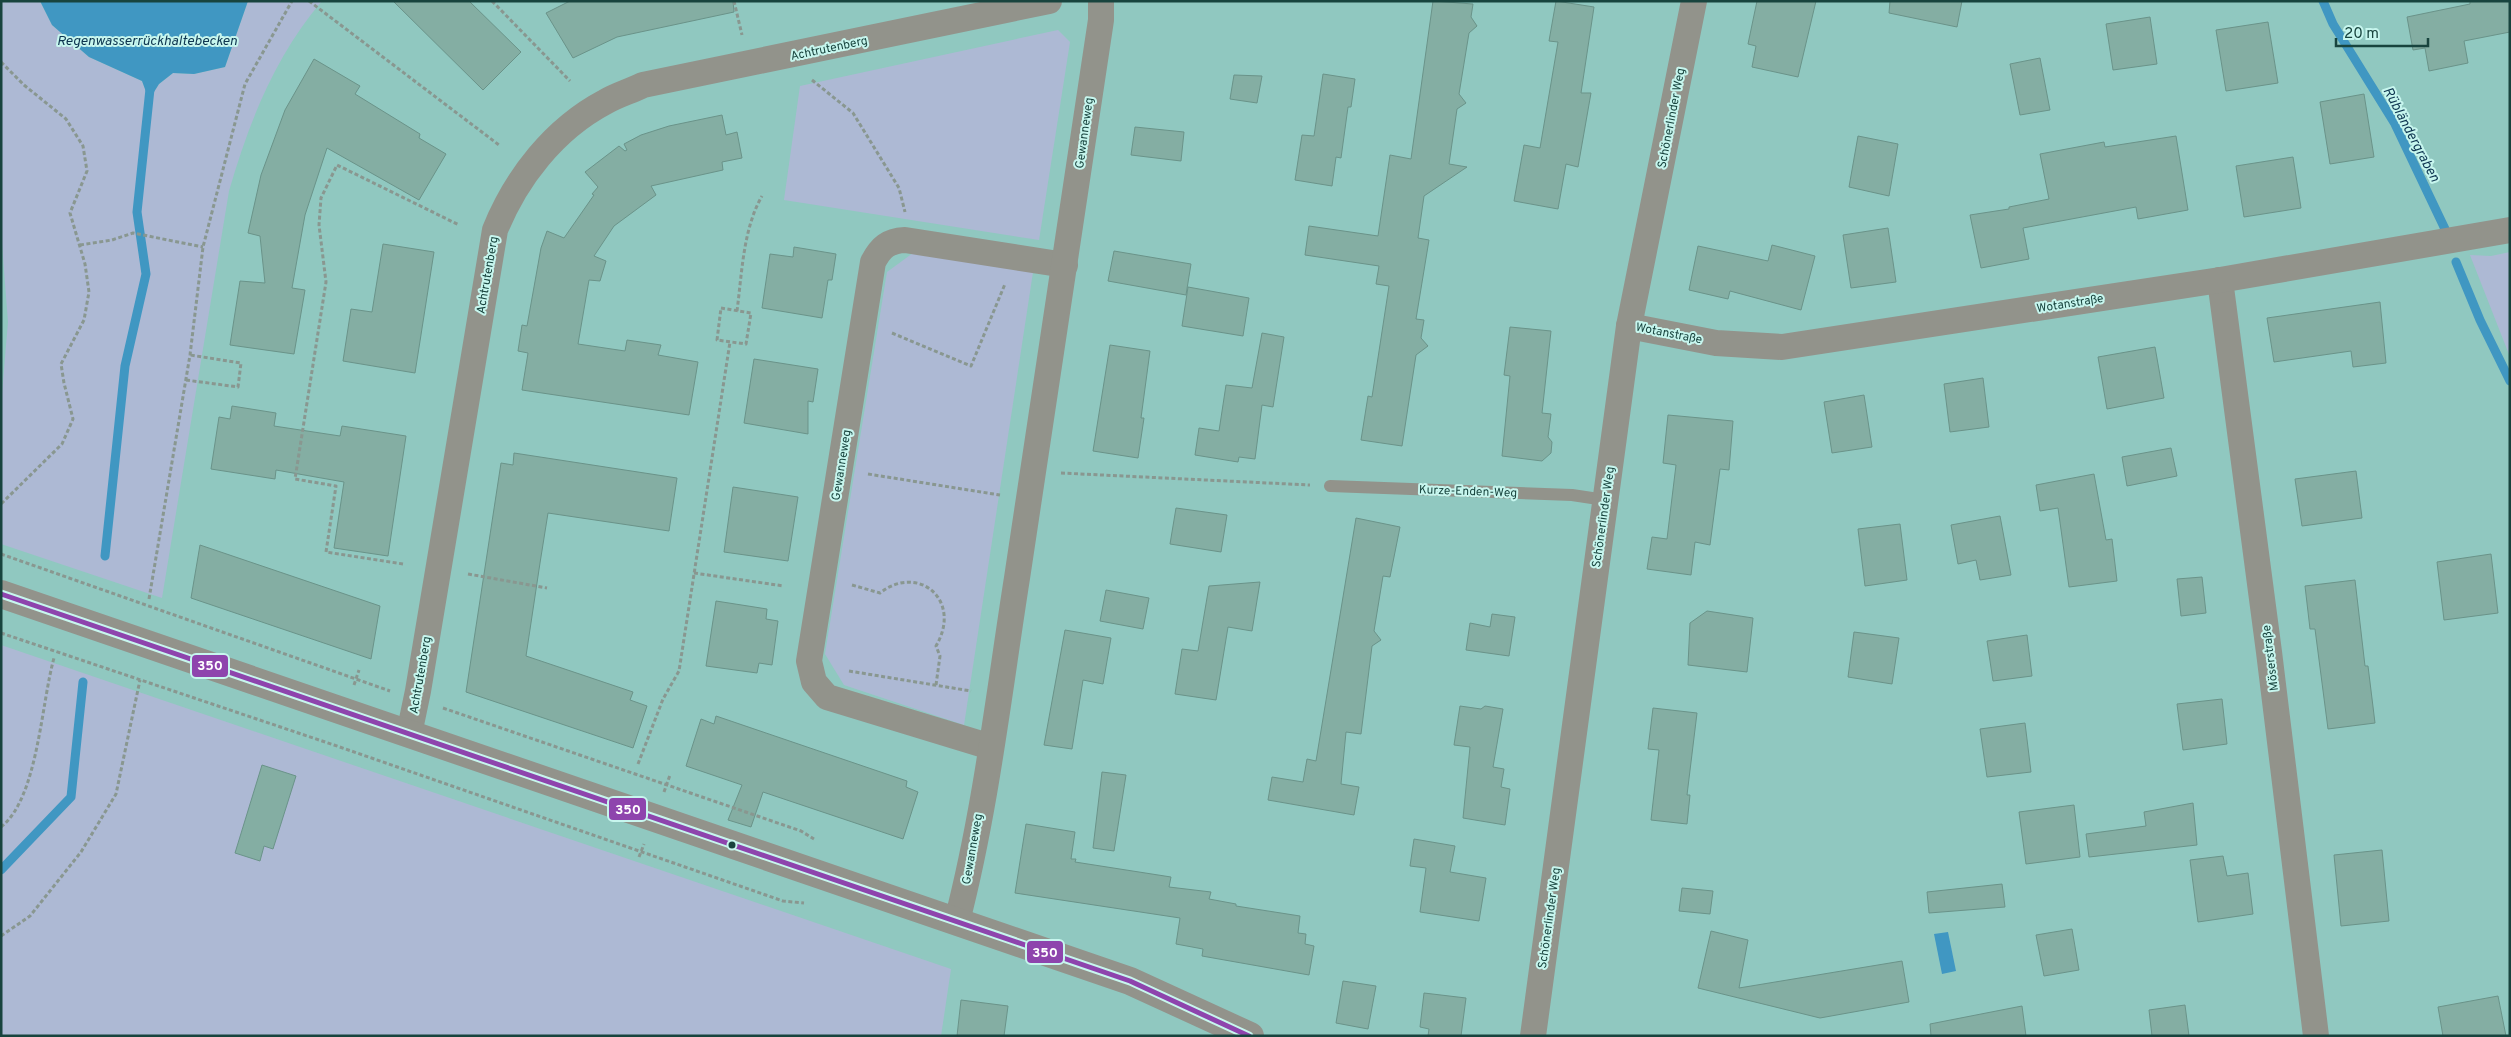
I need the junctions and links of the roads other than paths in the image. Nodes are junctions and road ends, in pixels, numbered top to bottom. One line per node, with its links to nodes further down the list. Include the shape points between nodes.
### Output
1 (1049, 1): 11 (street, Achtrutenberg, via 644,85 604,102 568,127 528,168 507,200 495,230)
2 (1101, 1): 5 (street, Gewanneweg, via 1101,20)
3 (1694, 1): 7 (street, Schönerlinder Weg)
4 (2510, 230): 6 (street, Wotanstraße)
5 (1065, 265): 12 (street, Gewanneweg); 12 (street, Gewanneweg, via 905,240 888,243 880,249 873,262 809,661 814,682 827,697)
6 (2220, 280): 7 (street, Wotanstraße, via 1782,347 1716,343); 16 (street, Möserstraße)
7 (1629, 326): 9 (street, Schönerlinder Weg)
8 (1330, 486): 9 (lane, Kurze-Enden-Weg, via 1572,495)
9 (1605, 500): 15 (street, Schönerlinder Weg)
10 (1, 594): 11 (street)
11 (409, 734): 13 (street)
12 (990, 746): 13 (street, Gewanneweg)
13 (957, 921): 14 (street, via 1130,981)
14 (1250, 1036)
15 (1533, 1036)
16 (2316, 1036)

